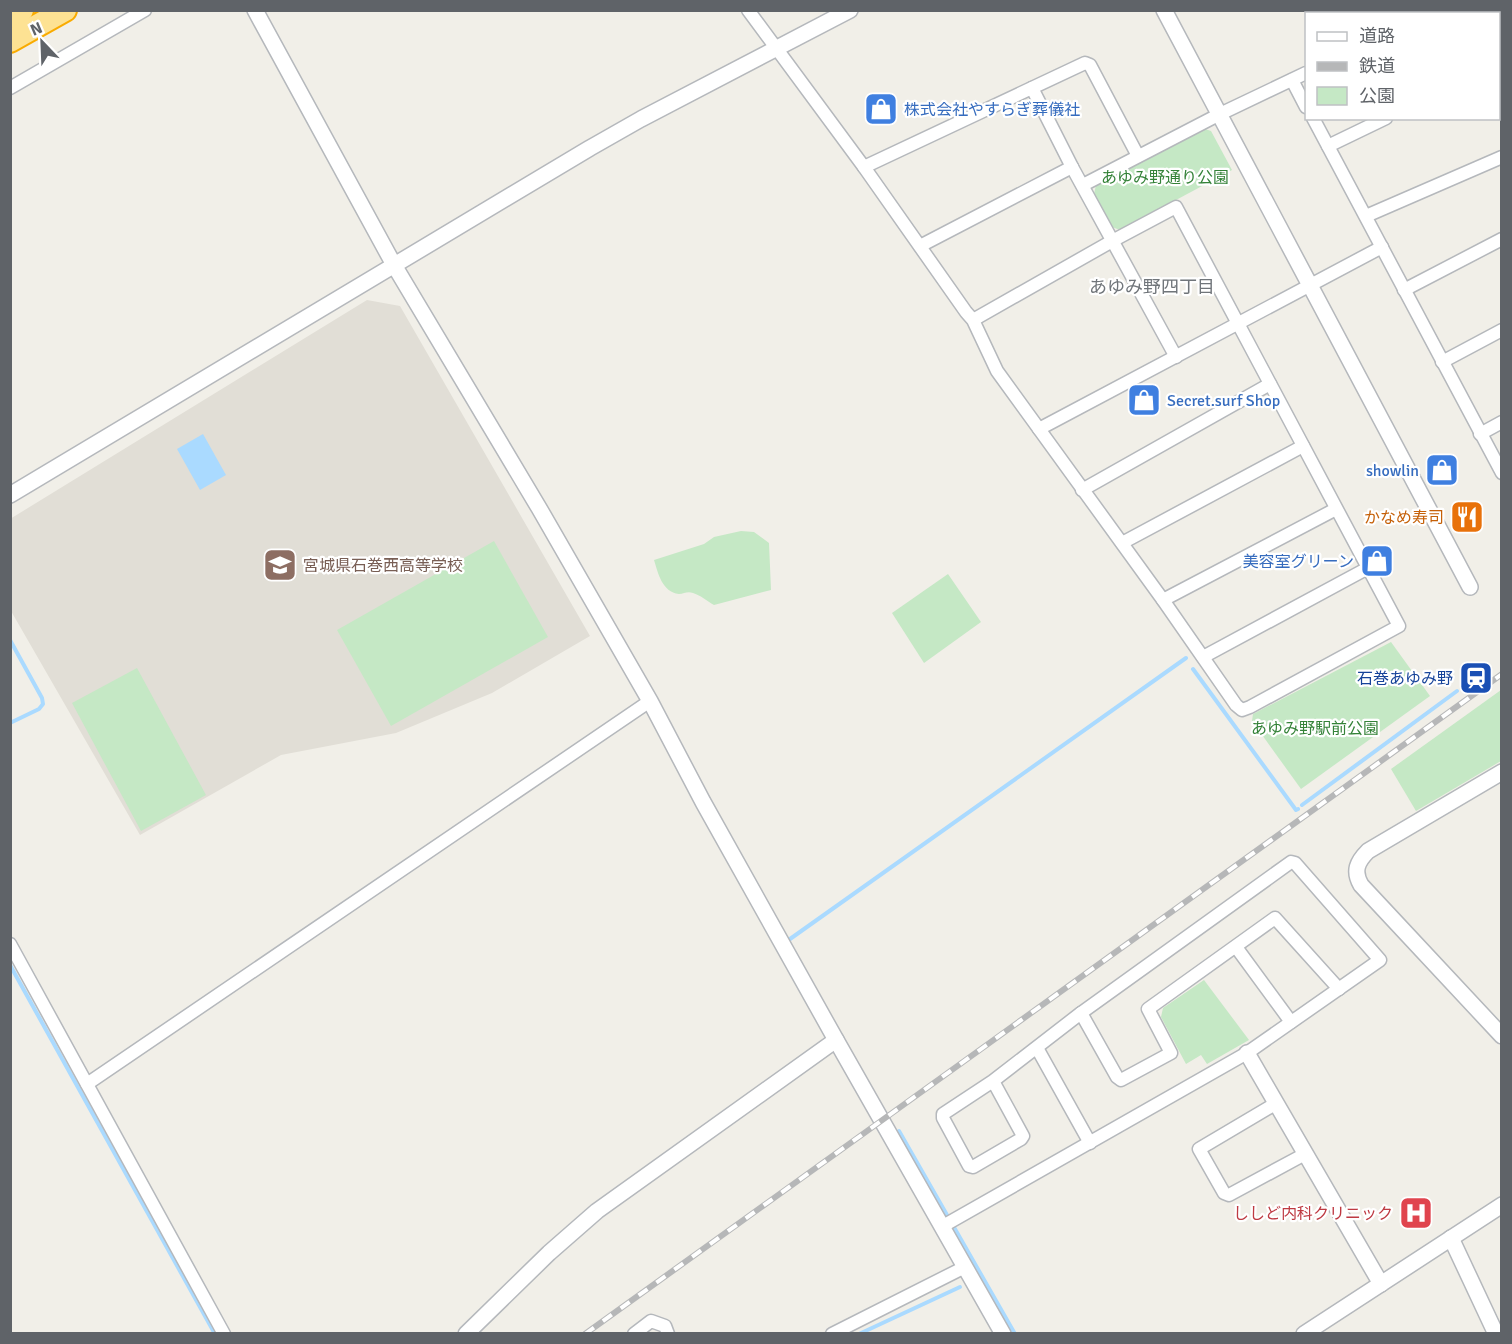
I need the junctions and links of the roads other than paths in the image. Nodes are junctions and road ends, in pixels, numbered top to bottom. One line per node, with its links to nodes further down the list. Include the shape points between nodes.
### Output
1 (22, 10): 8 (highway)
2 (65, 10): 9 (highway)
3 (145, 10): 13 (street)
4 (255, 10): 30 (street)
5 (748, 10): 10 (street)
6 (850, 10): 10 (street)
7 (1164, 10): 16 (street)
8 (10, 17)
9 (10, 41)
10 (776, 49): 22 (street); 30 (street, via 600,142)
11 (1305, 74): 12 (street)
12 (1292, 80): 15 (street); 16 (street)
13 (10, 88)
14 (1032, 88): 20 (street, via 1090,64); 22 (street); 23 (street)
15 (1305, 105)
16 (1220, 114): 20 (street); 31 (street)
17 (1314, 120): 19 (street)
18 (1382, 120): 19 (street)
19 (1328, 146): 25 (street)
20 (1138, 156): 24 (street)
21 (1502, 157): 25 (street)
22 (864, 167): 28 (street)
23 (1072, 167): 24 (street); 28 (street)
24 (1083, 185): 27 (street)
25 (1366, 216): 29 (street)
26 (1502, 239): 32 (street)
27 (1114, 240): 33 (street); 34 (street, via 1176,207); 36 (street)
28 (920, 246): 33 (street)
29 (1382, 247): 31 (street); 32 (street)
30 (394, 265): 45 (street); 52 (street)
31 (1310, 285): 34 (street); 49 (street)
32 (1404, 290): 37 (street)
33 (974, 320): 40 (street, via 997,371)
34 (1237, 323): 36 (street); 38 (street)
35 (1502, 330): 37 (street)
36 (1176, 357): 40 (street)
37 (1442, 362): 41 (street)
38 (1270, 384): 42 (street); 44 (street)
39 (1502, 422): 41 (street)
40 (1039, 429): 44 (street)
41 (1480, 434): 43 (street)
42 (1303, 446): 46 (street); 47 (street)
43 (1502, 473)
44 (1082, 490): 47 (street)
45 (10, 495)
46 (1336, 509): 48 (street); 50 (street)
47 (1122, 543): 50 (street)
48 (1368, 568): 51 (street); 51 (street, via 1399,626 1250,707 1242,710 1236,705)
49 (1470, 587)
50 (1163, 600): 51 (street)
51 (1203, 657)
52 (650, 701): 60 (street); 64 (street)
53 (1502, 772): 59 (street, via 1368,851 1356,868 1360,885)
54 (10, 944): 64 (street)
55 (1236, 947): 56 (street, via 1275,918); 57 (street, via 1148,1009 1172,1053 1121,1080); 58 (street)
56 (1339, 989): 57 (street, via 1380,960 1291,862); 58 (street)
57 (1081, 1013): 61 (street)
58 (1291, 1022): 62 (street)
59 (1502, 1036)
60 (836, 1040): 69 (street); 74 (street, via 597,1211)
61 (1037, 1048): 63 (street); 66 (street)
62 (1247, 1053): 65 (street); 66 (street)
63 (993, 1081): 63 (street, via 943,1114 969,1166 1023,1136)
64 (87, 1084): 73 (street)
65 (1275, 1104): 67 (street); 67 (street, via 1199,1149 1224,1193 1229,1195)
66 (1090, 1143): 69 (street)
67 (1305, 1154): 72 (street)
68 (1502, 1205): 70 (street)
69 (943, 1226): 71 (street)
70 (1451, 1238): 72 (street); 80 (street)
71 (965, 1267): 77 (street); 78 (street)
72 (1381, 1284): 79 (street)
73 (224, 1334)
74 (466, 1334)
75 (634, 1334): 76 (street, via 651,1321 665,1326)
76 (668, 1334)
77 (832, 1334)
78 (1004, 1334)
79 (1304, 1334)
80 (1496, 1334)

